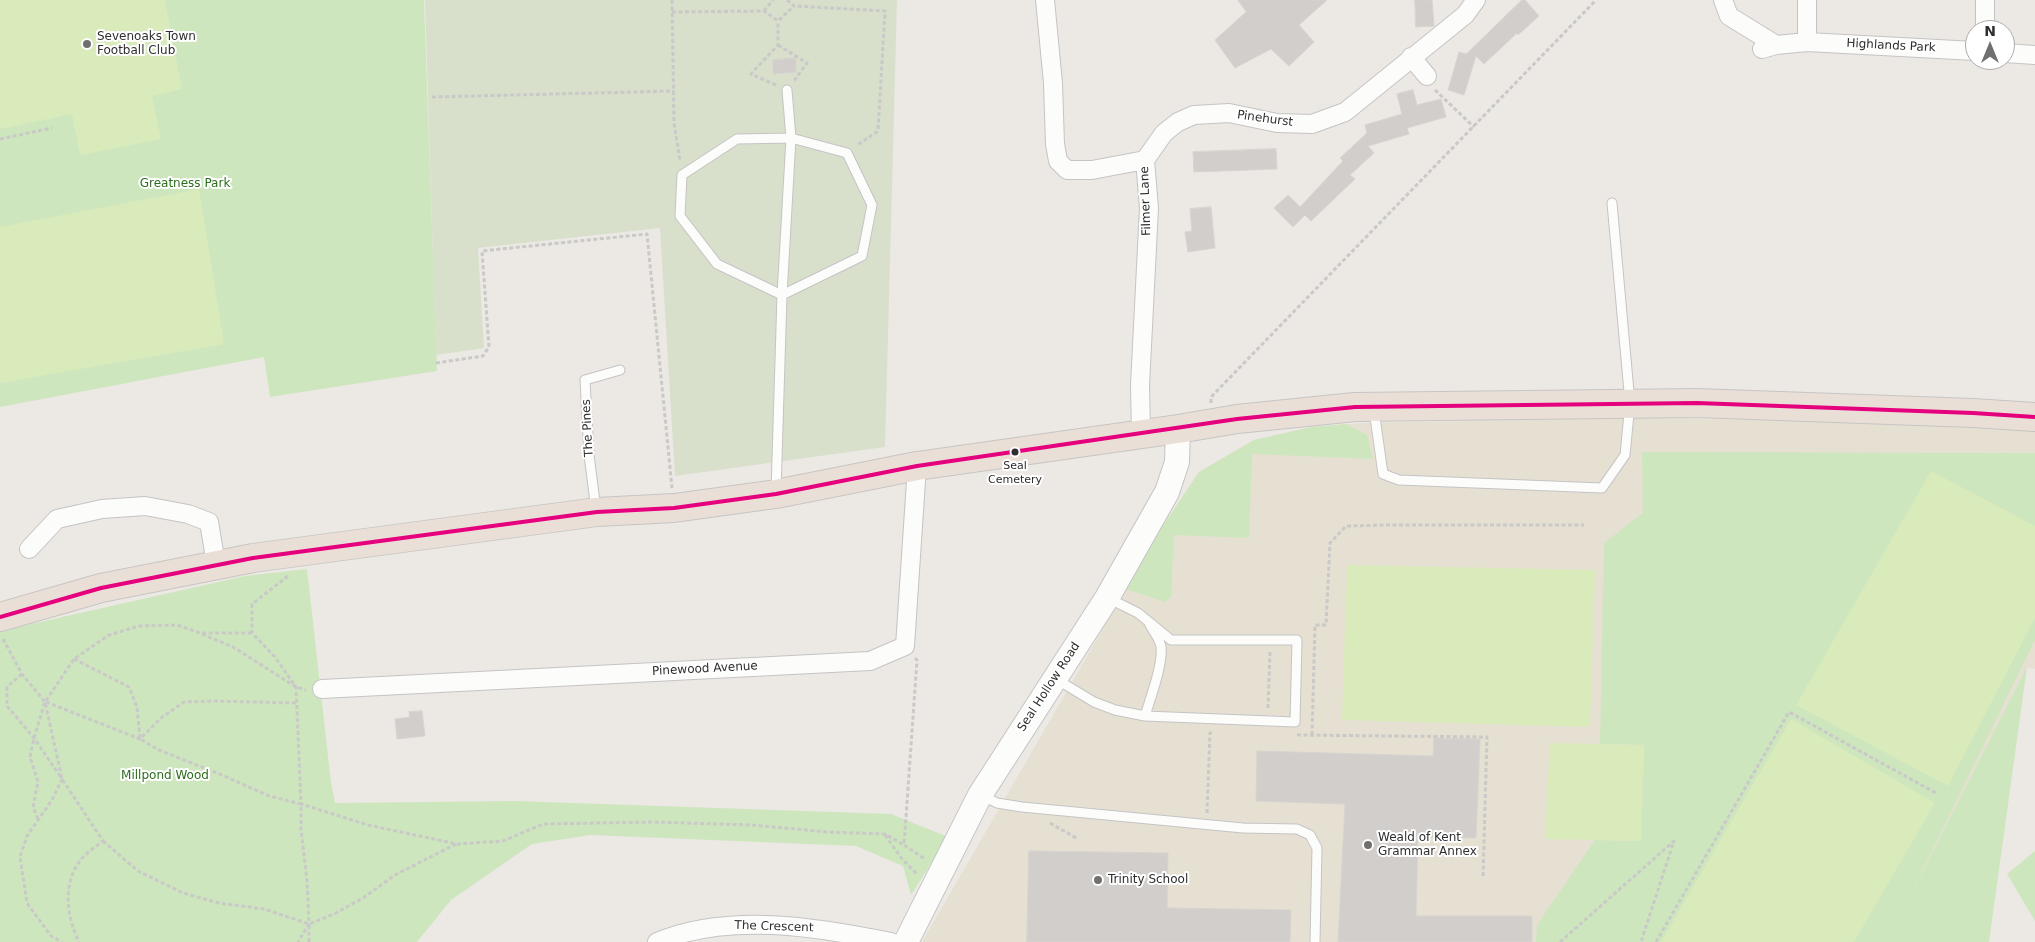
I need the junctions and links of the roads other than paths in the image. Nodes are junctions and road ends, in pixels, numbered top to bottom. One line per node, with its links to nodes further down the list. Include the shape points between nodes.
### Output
1 (1045, 0): 15 (street, Filmer Lane, via 1058,161 1067,170 1084,170)
2 (1476, 0): 11 (street, Pinehurst, via 1465,15)
3 (1723, 0): 7 (street, Highlands Park, via 1729,16 1769,47)
4 (1806, 0): 7 (street)
5 (1986, 0): 6 (street)
6 (1985, 20)
7 (1807, 42): 8 (street, Highlands Park)
8 (1965, 50)
9 (2015, 54): 10 (street)
10 (2035, 55)
11 (1411, 57): 12 (street); 15 (street, Pinehurst, via 1345,112 1312,124 1277,123 1229,114 1194,115 1164,133)
12 (1427, 76)
13 (787, 90): 14 (lane)
14 (791, 138): 17 (lane); 17 (lane, via 847,153 872,205 862,256); 17 (lane, via 737,139 682,175 680,216 717,264)
15 (1145, 160): 23 (street, Filmer Lane, via 1149,208 1140,385)
16 (1612, 203): 19 (lane)
17 (782, 294): 25 (lane)
18 (620, 370): 26 (lane, The Pines, via 585,380 589,455)
19 (1630, 403): 20 (highway); 20 (lane, via 1625,455 1602,488 1399,480 1384,474); 21 (highway, via 1973,412)
20 (1374, 406): 22 (highway, via 1237,419)
21 (2035, 417)
22 (1178, 429): 23 (highway); 29 (main road, Seal Hollow Road, via 1177,462 1167,492)
23 (1141, 434): 24 (highway)
24 (917, 466): 25 (highway); 33 (street, Pinewood Avenue, via 905,646 870,661)
25 (776, 494): 26 (highway, via 674,508)
26 (597, 512): 28 (highway)
27 (29, 549): 28 (street, via 57,519 102,509 145,506 188,514 209,522)
28 (216, 564): 30 (highway, via 100,588)
29 (1107, 598): 31 (lane, via 1138,613); 32 (main road, Seal Hollow Road)
30 (0, 617)
31 (1148, 623): 34 (lane, via 1161,648); 34 (lane, via 1171,640 1297,640 1295,722)
32 (1054, 678): 34 (lane, via 1094,702); 35 (main road, Seal Hollow Road)
33 (322, 689)
34 (1145, 716)
35 (980, 795): 38 (main road, Seal Hollow Road); 39 (lane, via 997,803 1022,807 1297,829 1310,834 1317,848)
36 (657, 942): 37 (street, The Crescent, via 679,933 736,924 832,930)
37 (891, 942)
38 (906, 942)
39 (1315, 942)

